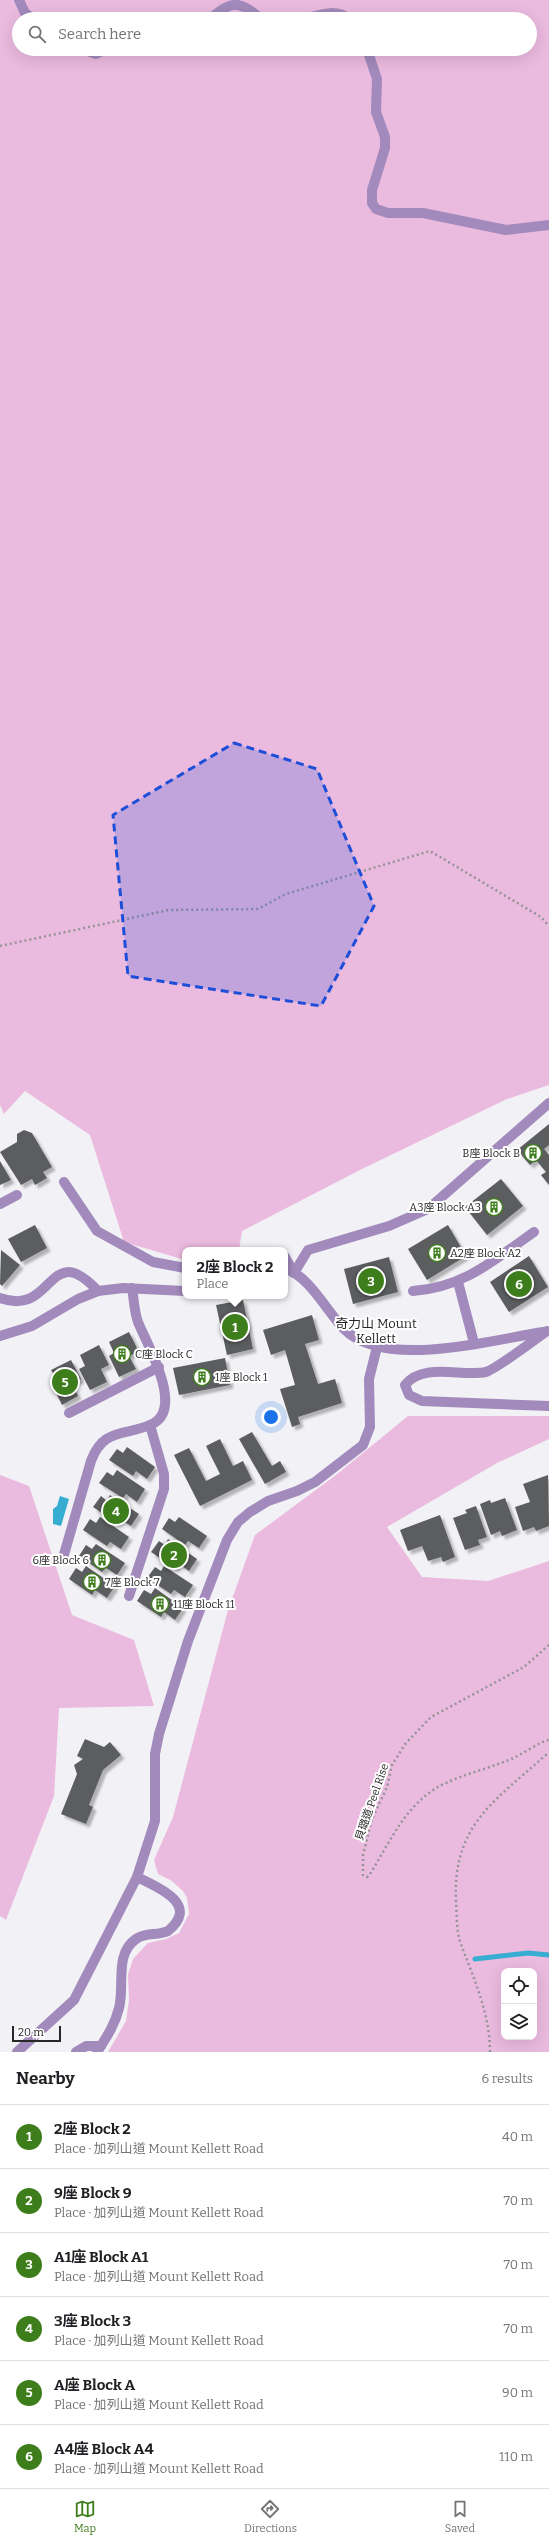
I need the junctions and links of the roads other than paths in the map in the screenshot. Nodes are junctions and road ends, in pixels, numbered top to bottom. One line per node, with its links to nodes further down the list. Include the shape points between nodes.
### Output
1 (19, 0): 2 (street)
2 (25, 12)
3 (218, 12): 4 (street, via 227,5 238,3)
4 (251, 12)
5 (369, 56): 6 (street, via 377,79 376,112 385,137 385,148 372,195 372,203 376,209 388,213 423,213 506,230)
6 (549, 225)
7 (549, 1103): 13 (street, via 428,1209 389,1226 308,1250)
8 (64, 1182): 12 (street, via 97,1231 153,1262)
9 (17, 1195): 10 (street)
10 (0, 1204)
11 (534, 1232): 14 (street, via 477,1273)
12 (182, 1267)
13 (290, 1271): 23 (street, via 311,1289 348,1333 366,1344)
14 (458, 1282): 18 (street, via 430,1290); 22 (street)
15 (132, 1288): 16 (street); 17 (street); 24 (street, via 138,1322)
16 (98, 1291): 19 (street, via 84,1276 71,1272 58,1275 42,1291 26,1300); 21 (street, via 78,1299 32,1326)
17 (182, 1291)
18 (413, 1291)
19 (0, 1298)
20 (548, 1331): 22 (street); 25 (street, via 488,1372 423,1373 405,1385 409,1395 422,1401)
21 (0, 1336)
22 (474, 1343): 23 (street, via 419,1351)
23 (377, 1347): 30 (street, via 369,1379 370,1427 363,1445 315,1482 268,1501 250,1512 238,1522 227,1540 188,1641 159,1734 155,1754 155,1821)
24 (159, 1367): 26 (street); 27 (street, via 164,1399 163,1410)
25 (549, 1406)
26 (69, 1413)
27 (154, 1422): 28 (street, via 117,1433 98,1447 91,1461); 29 (street, via 164,1474 164,1489)
28 (63, 1558)
29 (129, 1596)
30 (137, 1877): 31 (street, via 171,1894 178,1904 178,1916 168,1931 144,1935 127,1948 122,1961 120,2006 112,2027); 32 (street, via 74,2000)
31 (99, 2049): 33 (street, via 86,2046)
32 (17, 2052)
33 (76, 2052)

